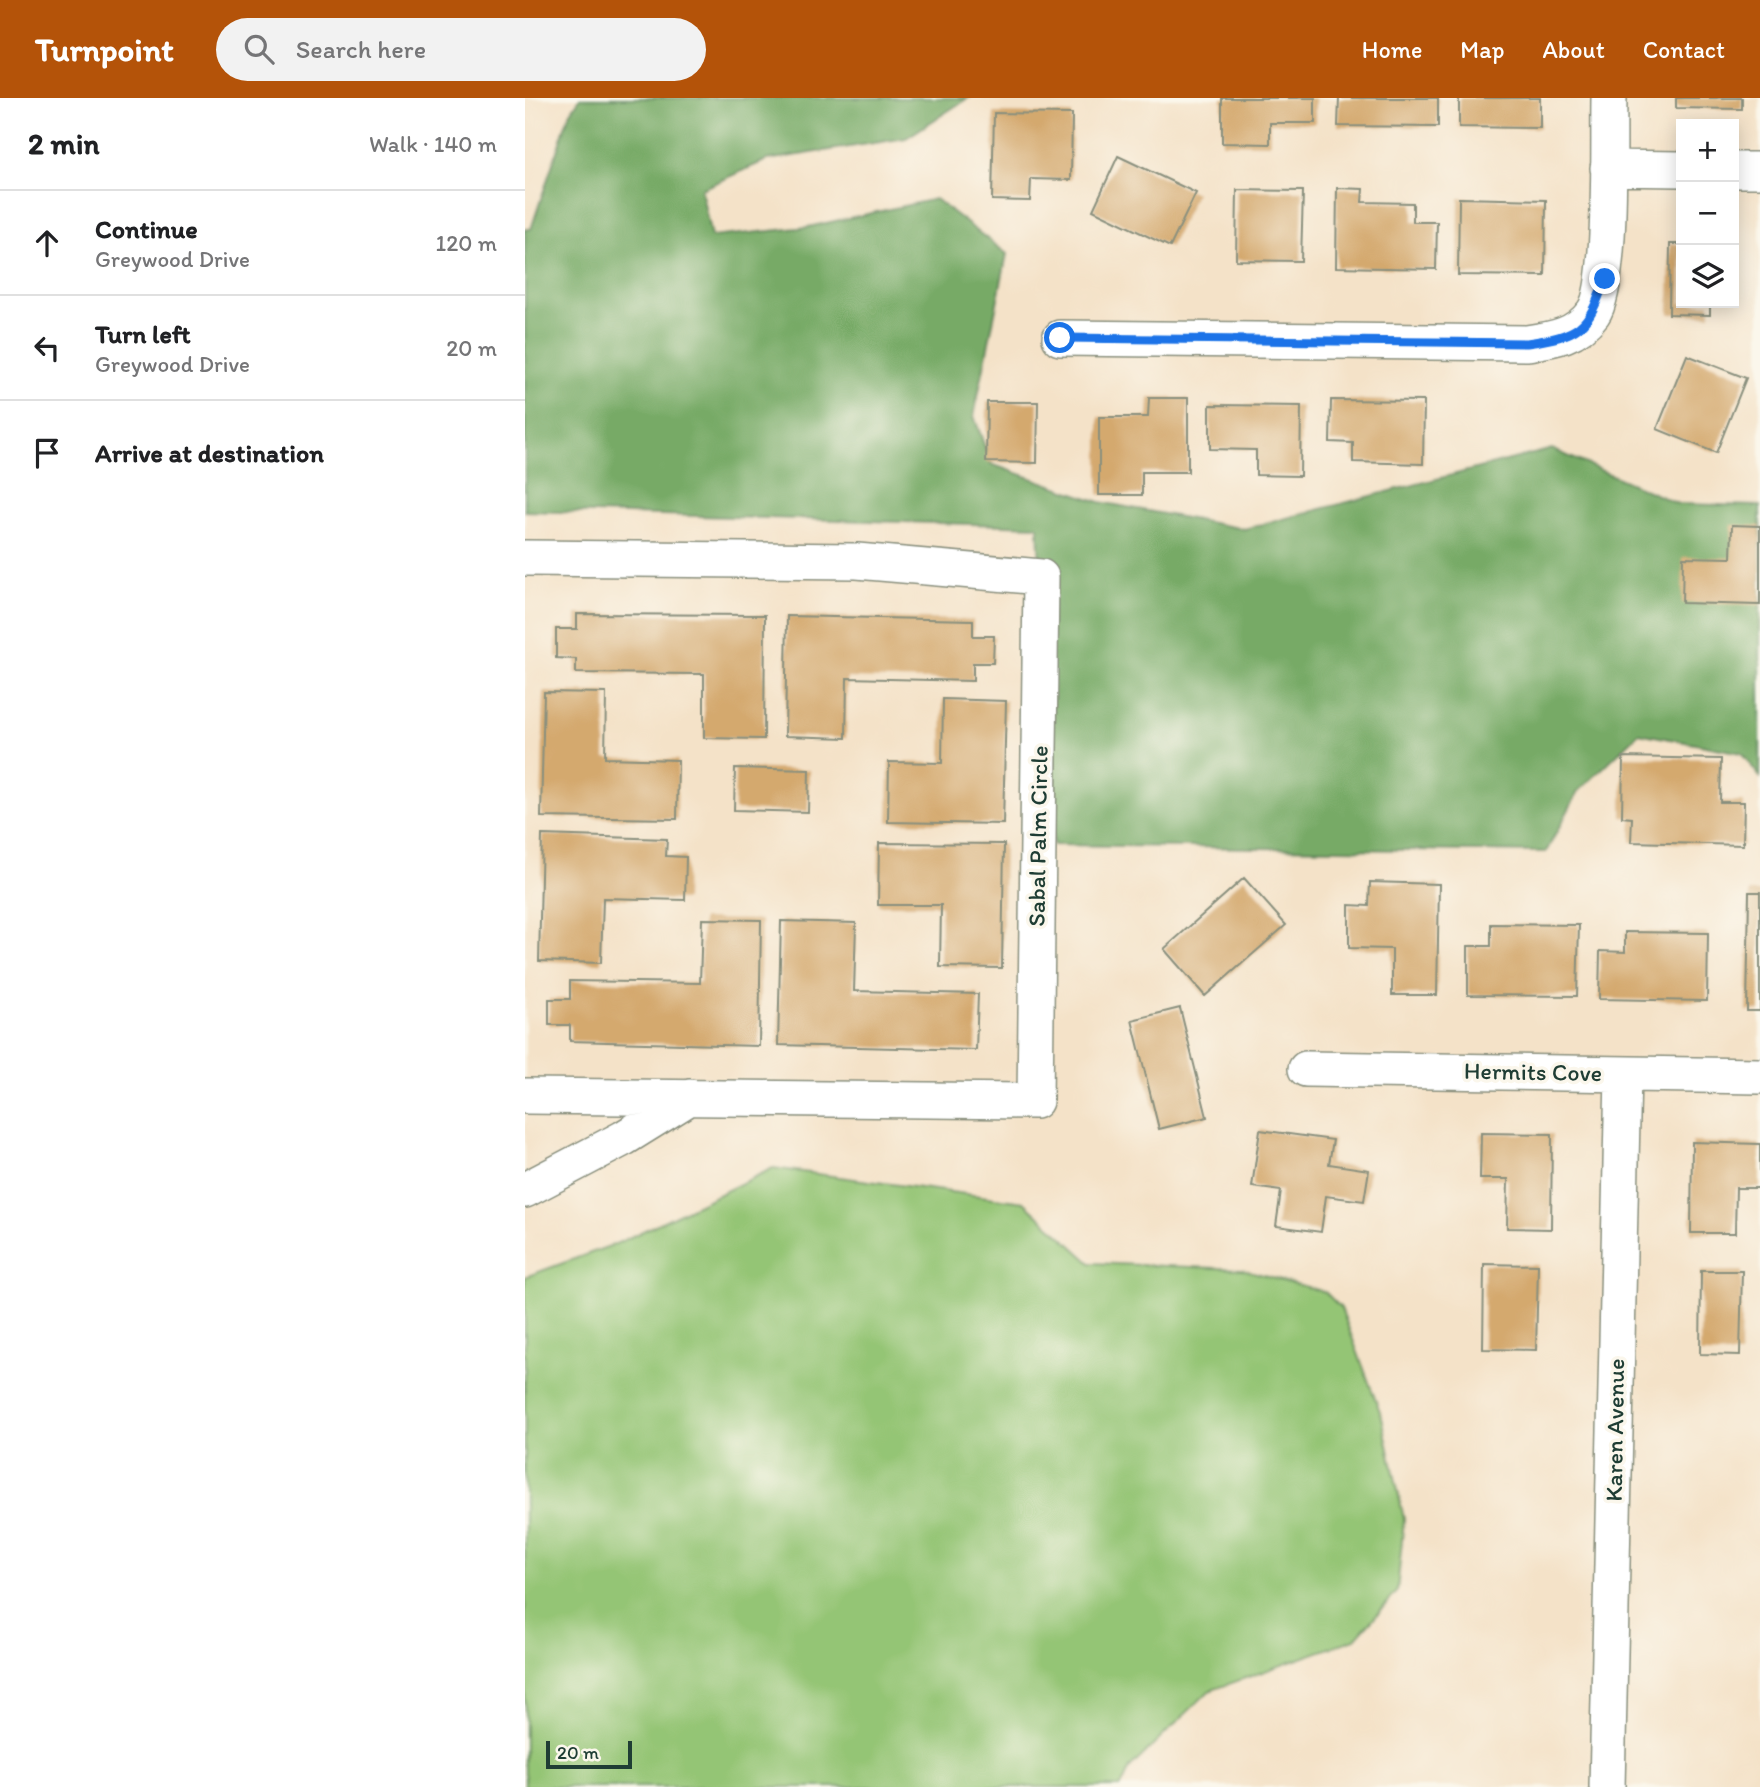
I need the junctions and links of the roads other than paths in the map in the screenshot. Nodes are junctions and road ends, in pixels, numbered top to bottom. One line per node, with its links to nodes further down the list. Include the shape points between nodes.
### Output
1 (1609, 98): 2 (street)
2 (1608, 168): 3 (street); 6 (street, via 1605,279 1594,312 1567,337 1527,343)
3 (1676, 169)
4 (1739, 170): 5 (street)
5 (1760, 170)
6 (1060, 338)
7 (525, 558): 12 (street, Sabal Palm Circle, via 856,561 1041,577 1035,1101)
8 (1306, 1069): 9 (street, Hermits Cove)
9 (1623, 1074): 10 (street, Hermits Cove); 14 (street, Karen Avenue)
10 (1760, 1076)
11 (525, 1096): 12 (street, Sabal Palm Circle)
12 (690, 1097): 13 (street)
13 (525, 1190)
14 (1607, 1787)

